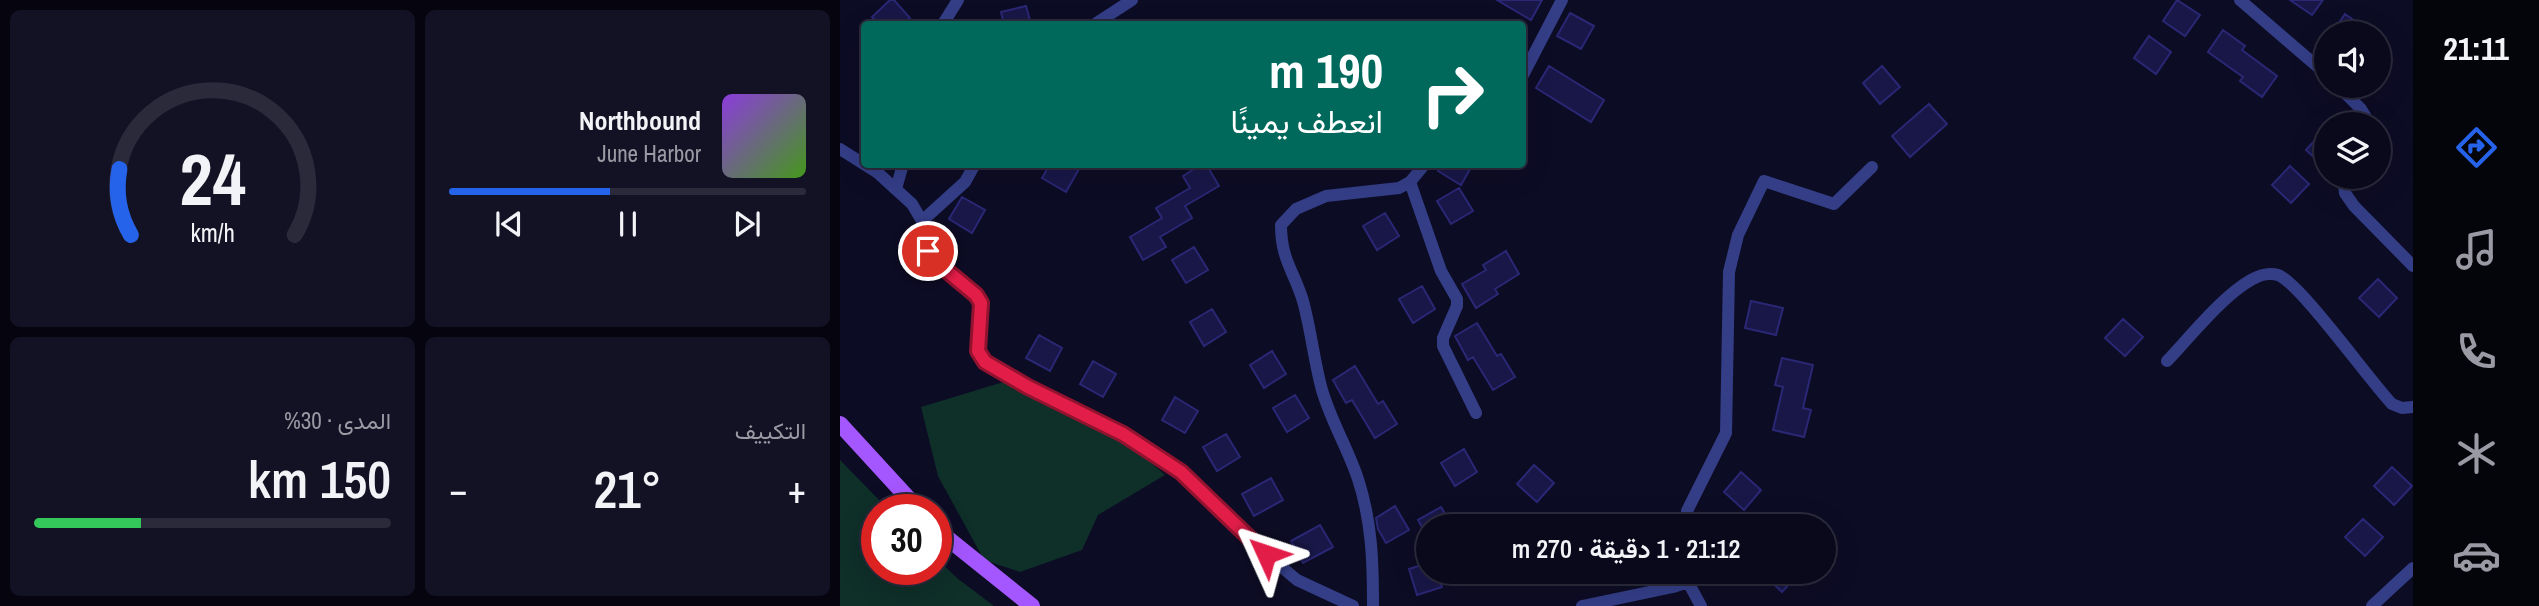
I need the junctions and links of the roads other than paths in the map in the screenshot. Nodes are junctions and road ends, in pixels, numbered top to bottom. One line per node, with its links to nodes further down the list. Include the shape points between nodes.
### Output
1 (958, 0): 5 (street)
2 (1132, 0): 6 (street)
3 (1562, 0): 8 (street)
4 (2240, 0): 7 (street)
5 (945, 21)
6 (1100, 21)
7 (2314, 64)
8 (1526, 69)
9 (2350, 98): 10 (street)
10 (2363, 112)
11 (840, 149): 12 (street)
12 (861, 162)
13 (1872, 167): 28 (street, via 1834,204 1764,181 1738,235 1729,272 1726,433)
14 (870, 168): 19 (street)
15 (902, 168): 19 (street)
16 (973, 168): 21 (street, via 965,182)
17 (1422, 168): 18 (street)
18 (1410, 182): 25 (street, via 1441,271 1457,299 1443,346); 35 (street, via 1399,188 1326,196 1296,209 1282,225 1281,244 1302,298 1322,390 1364,502 1373,551)
19 (896, 189): 21 (street)
20 (2344, 189): 22 (street, via 2354,206)
21 (922, 221): 34 (street, via 934,260 981,303 978,351 985,362 1152,453 1188,477 1297,580)
22 (2413, 266)
23 (2166, 361): 24 (street, via 2231,295 2257,277 2278,275 2311,306 2392,404)
24 (2413, 407)
25 (1476, 413)
26 (840, 425): 27 (main road)
27 (904, 494)
28 (1687, 514)
29 (952, 542): 33 (main road)
30 (2413, 568): 38 (street)
31 (1678, 584): 36 (street)
32 (1691, 584): 37 (street)
33 (1032, 606)
34 (1353, 606)
35 (1373, 606)
36 (1582, 606)
37 (1701, 606)
38 (2372, 606)

